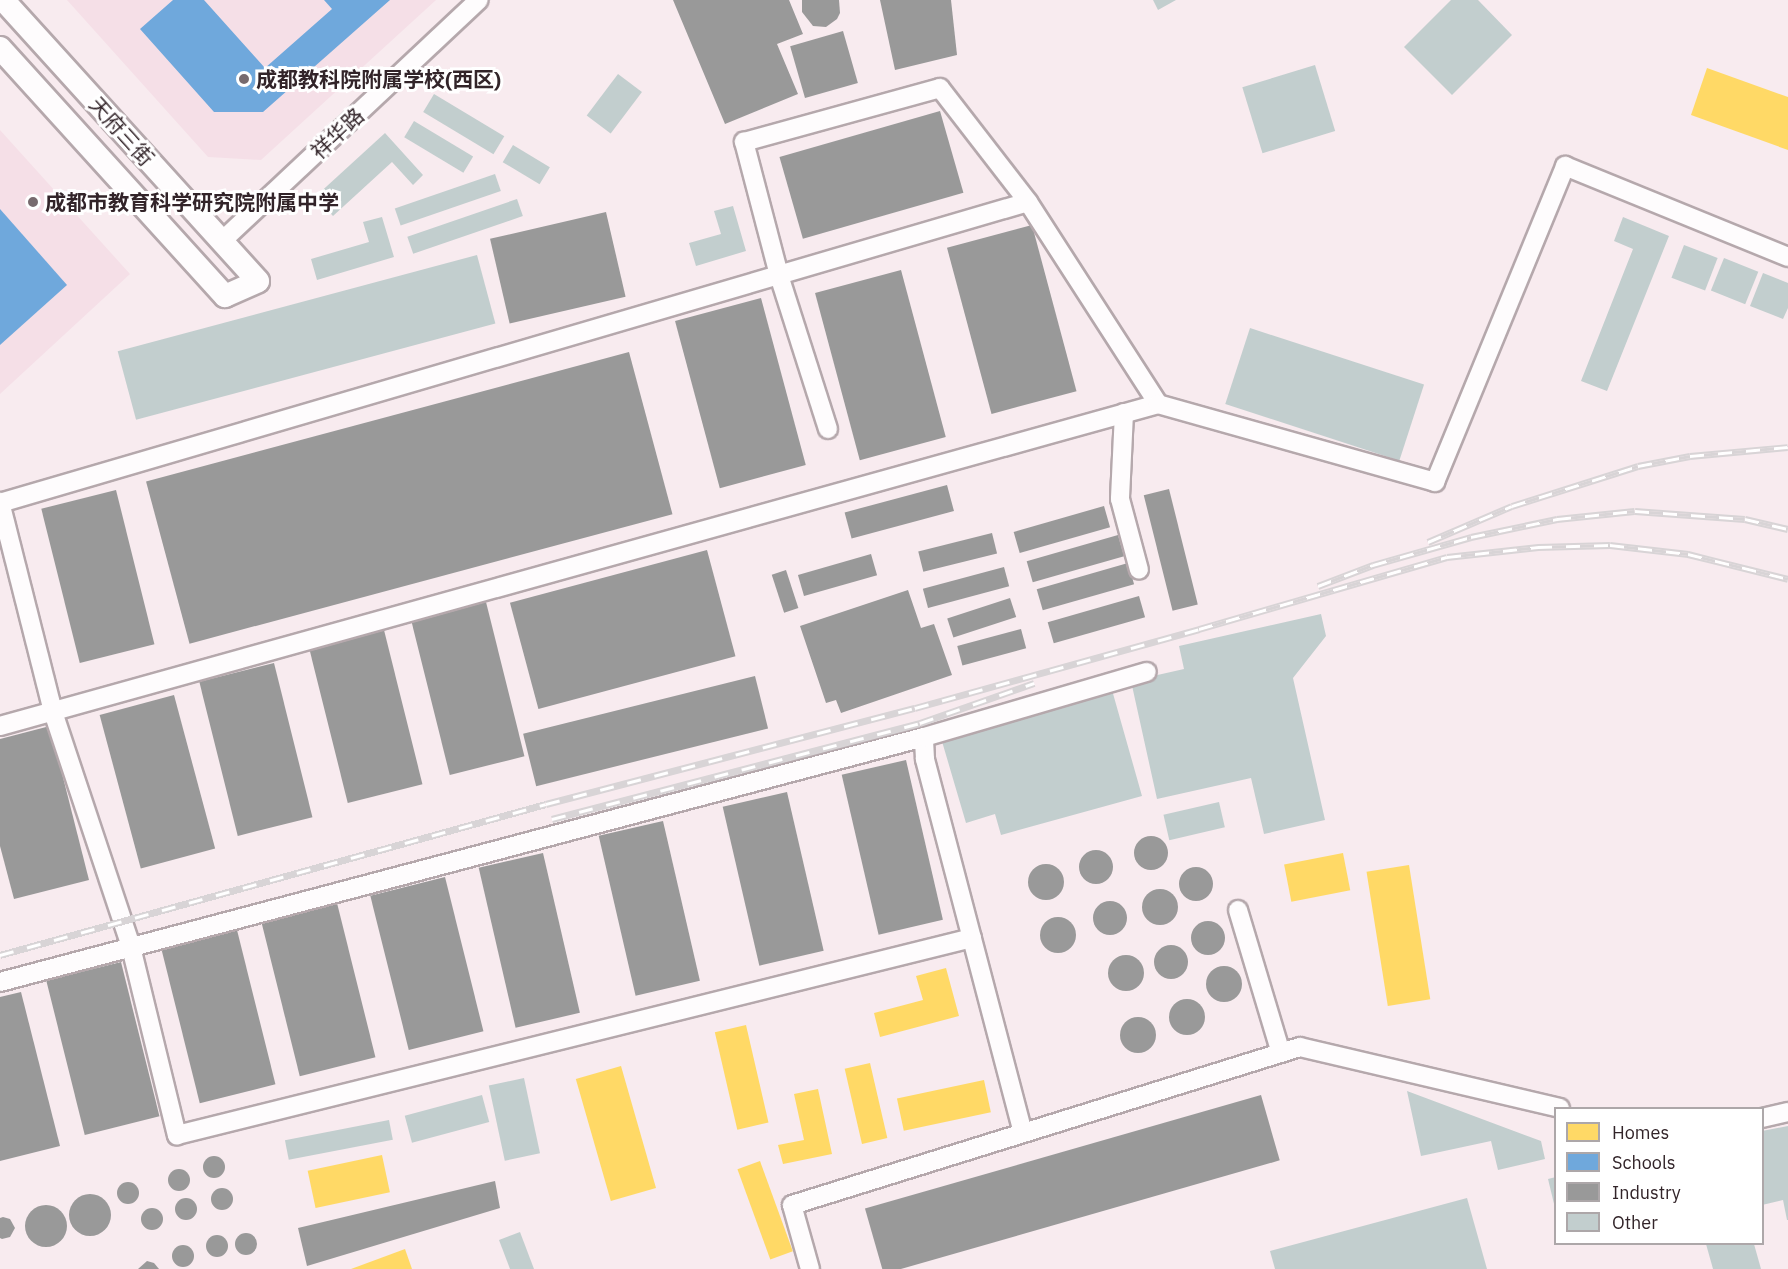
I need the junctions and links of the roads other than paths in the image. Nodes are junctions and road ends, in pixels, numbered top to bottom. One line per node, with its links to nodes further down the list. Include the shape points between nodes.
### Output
1 (3, 0): 5 (street, 天府三街)
2 (479, 0): 5 (street, 祥华路)
3 (0, 48): 5 (street, 天府三街, via 225,296 258,281)
4 (1028, 202): 7 (street); 7 (street, via 940,88 744,142); 8 (street)
5 (222, 241)
6 (1788, 257): 8 (street, via 1565,166 1435,482)
7 (779, 275): 10 (street); 11 (street)
8 (1158, 404): 9 (street)
9 (1124, 413): 12 (street, via 1120,499); 14 (street)
10 (828, 429)
11 (0, 502): 14 (street)
12 (1140, 570)
13 (1147, 672): 16 (street)
14 (53, 712): 15 (street); 19 (street)
15 (0, 726)
16 (924, 737): 18 (street, via 925,759); 19 (street)
17 (1238, 910): 21 (street)
18 (972, 938): 19 (street, via 177,1135); 25 (street)
19 (131, 947): 20 (street)
20 (0, 982)
21 (1281, 1053): 22 (street, via 1300,1047); 25 (street)
22 (1556, 1107)
23 (1788, 1112): 24 (street)
24 (1764, 1118)
25 (1023, 1133): 26 (street, via 792,1205)
26 (810, 1269)

